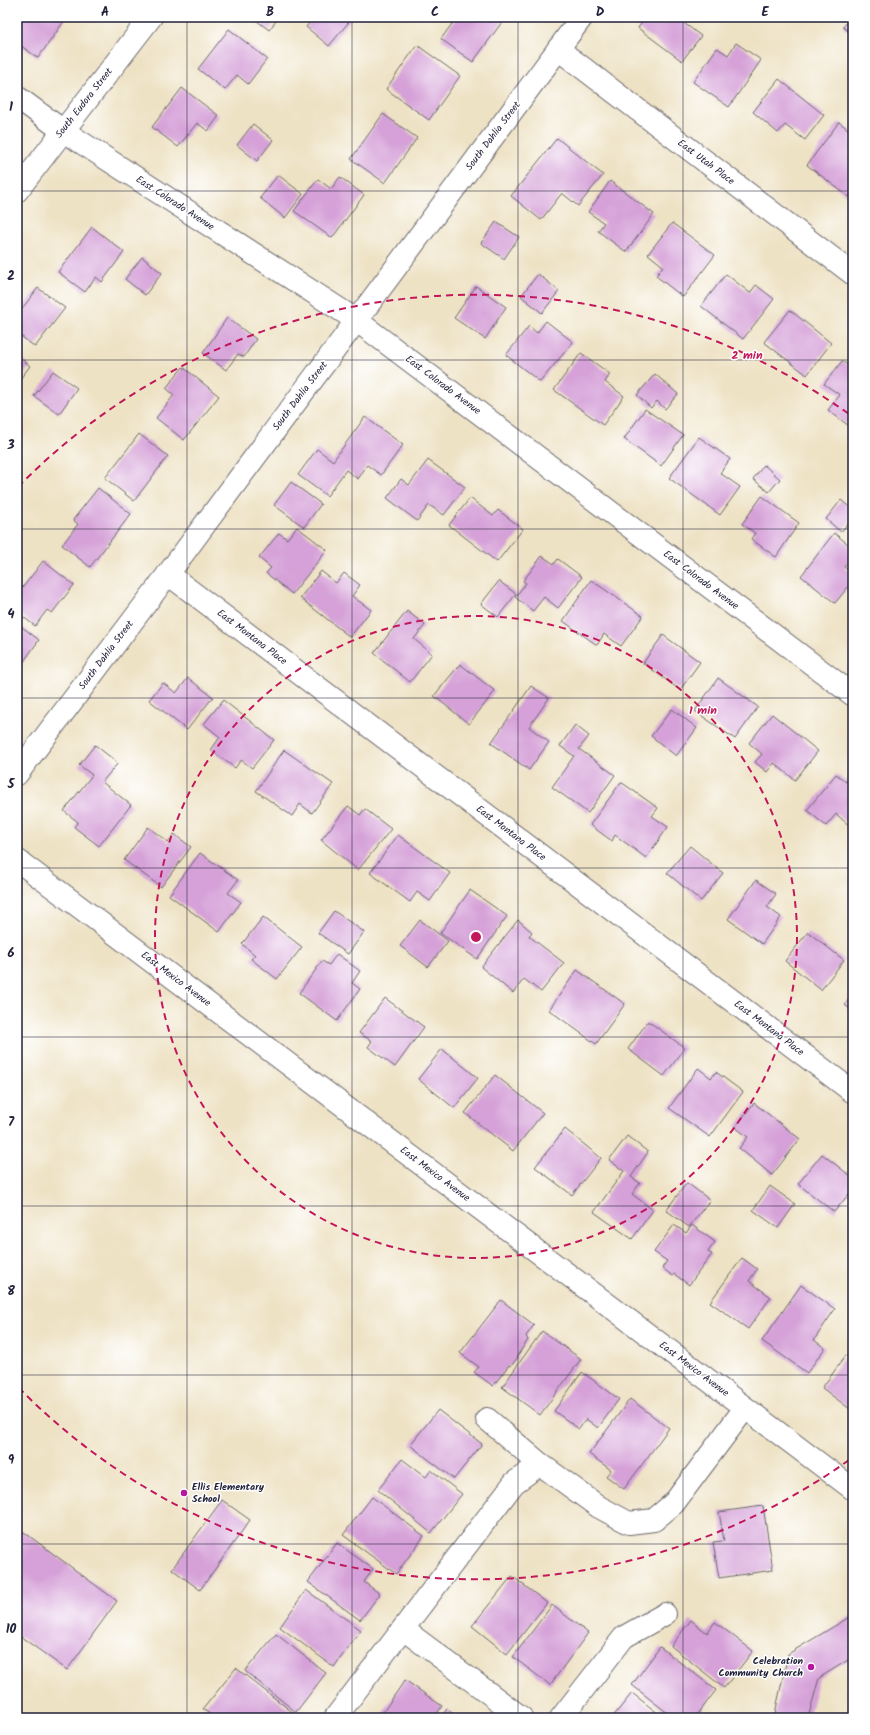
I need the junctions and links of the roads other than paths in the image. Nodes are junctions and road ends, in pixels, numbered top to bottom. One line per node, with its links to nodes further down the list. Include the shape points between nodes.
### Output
1 (151, 17): 5 (street, South Eudora Street)
2 (582, 17): 3 (street, South Dahlia Street)
3 (558, 49): 7 (street, East Utah Place); 8 (street, South Dahlia Street)
4 (17, 97): 5 (street, East Colorado Avenue)
5 (62, 130): 6 (street, South Eudora Street); 8 (street, East Colorado Avenue)
6 (17, 191)
7 (853, 274)
8 (356, 320): 9 (street, South Dahlia Street); 10 (street, East Colorado Avenue)
9 (168, 574): 11 (street, South Dahlia Street); 13 (street, East Montana Place)
10 (853, 695)
11 (17, 774)
12 (17, 860): 14 (street, East Mexico Avenue)
13 (853, 1092)
14 (745, 1408): 16 (street, via 674,1502 654,1520 629,1522 599,1507); 17 (street, East Mexico Avenue)
15 (487, 1419): 16 (street)
16 (540, 1464): 19 (street, via 514,1483)
17 (853, 1489)
18 (665, 1614): 22 (street, via 624,1637)
19 (403, 1629): 20 (street); 21 (street)
20 (335, 1718)
21 (522, 1718)
22 (561, 1718)

